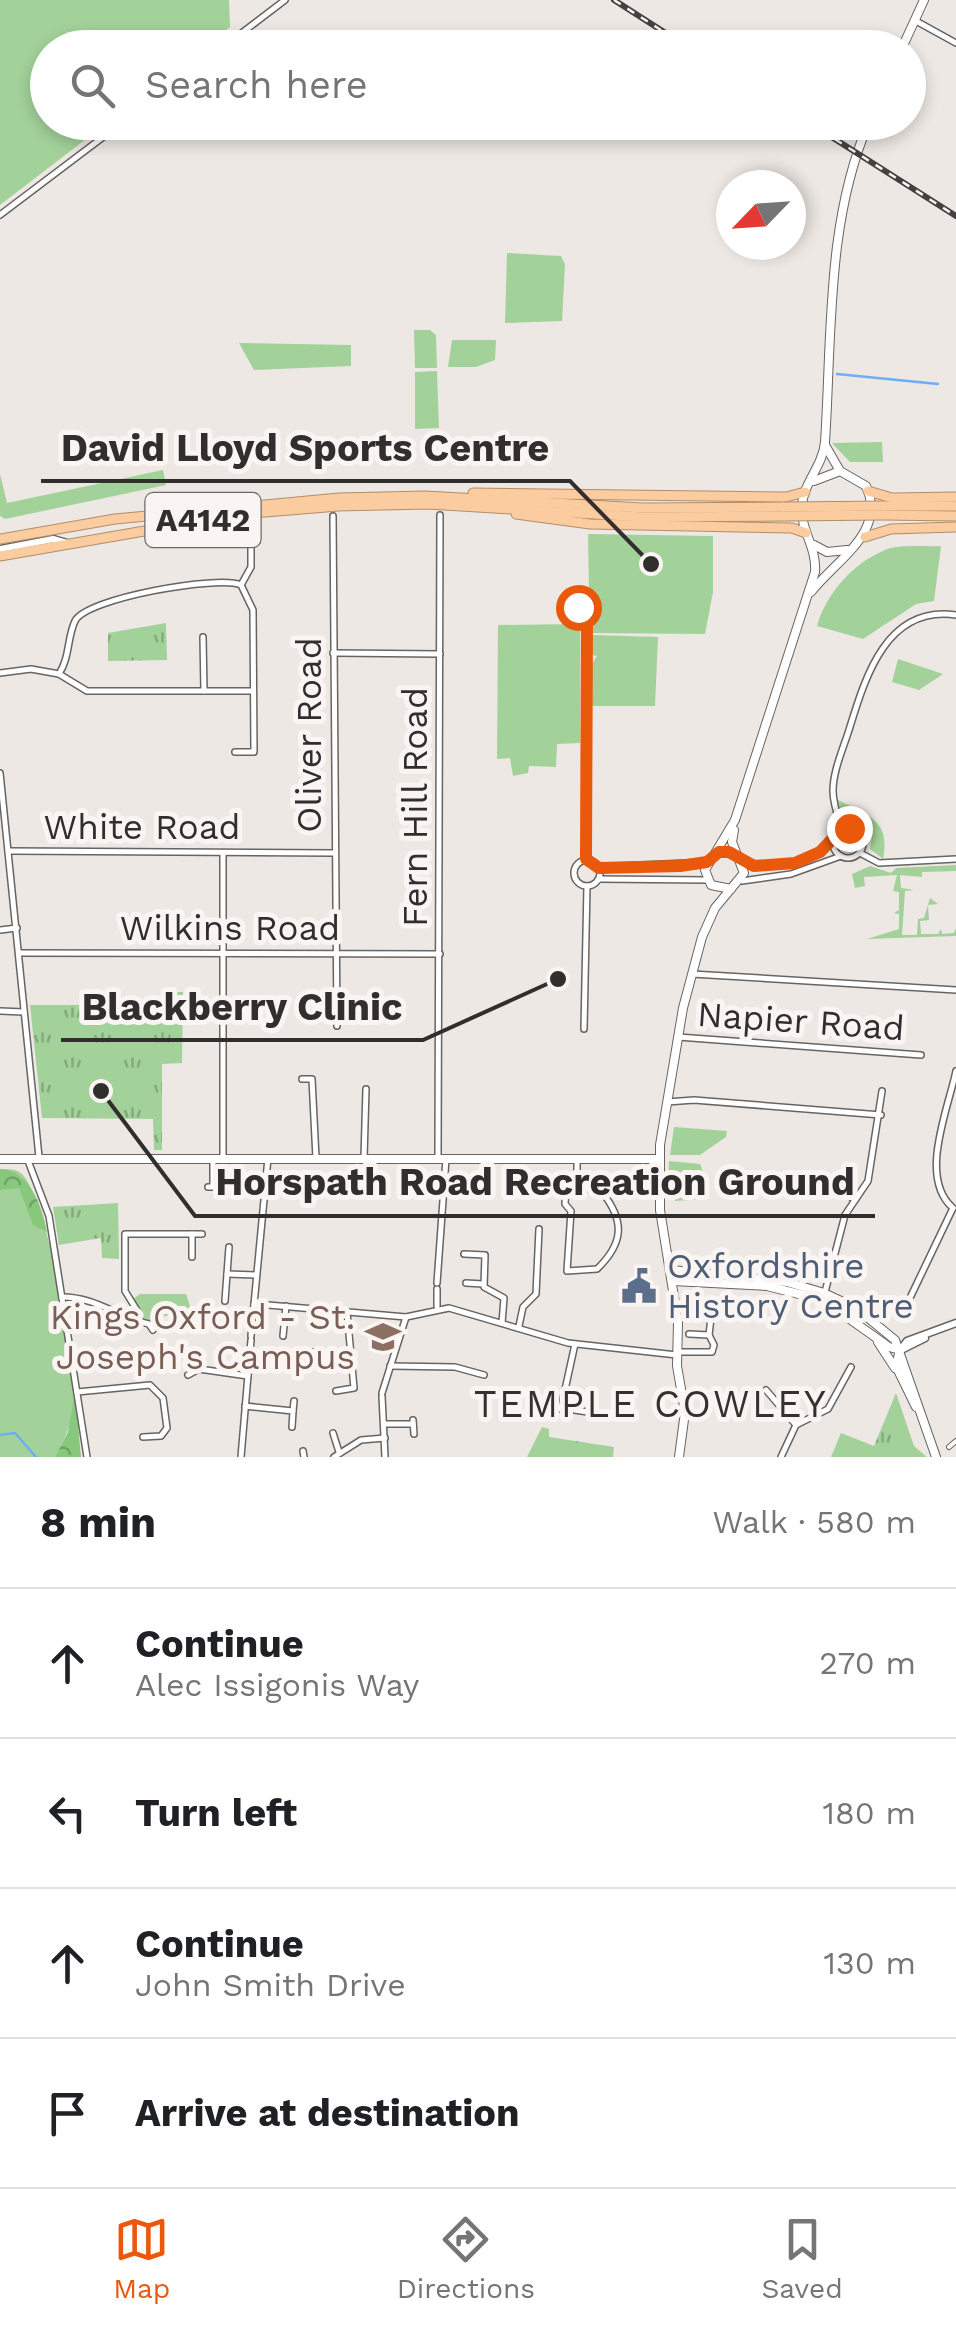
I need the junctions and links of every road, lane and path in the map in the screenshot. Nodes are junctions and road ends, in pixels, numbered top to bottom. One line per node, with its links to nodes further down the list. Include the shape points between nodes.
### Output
1 (285, 0): 4 (street)
2 (922, 0): 3 (main road)
3 (915, 16): 5 (main road); 6 (street)
4 (246, 30)
5 (909, 30)
6 (956, 44)
7 (99, 140): 9 (street)
8 (861, 140): 10 (main road, via 843,214)
9 (0, 215)
10 (825, 444): 11 (main road); 12 (main road)
11 (840, 471): 12 (main road); 13 (main road)
12 (814, 480): 14 (main road)
13 (868, 490): 16 (highway, via 892,498); 27 (main road)
14 (804, 492): 15 (highway); 26 (main road)
15 (425, 496): 20 (highway, A4142); 28 (highway, A4142, via 265,502)
16 (956, 496)
17 (956, 506): 19 (highway, A4142)
18 (502, 508): 20 (highway, A4142, via 642,517); 26 (highway, via 590,524 792,528); 30 (highway, A4142, via 428,504 242,514)
19 (884, 510): 20 (highway, A4142, bridge); 23 (highway, A4142)
20 (784, 511)
21 (440, 515): 37 (street, Fern Hill Road)
22 (333, 516): 36 (street, Oliver Road)
23 (956, 516)
24 (956, 527): 27 (highway, via 891,529)
25 (251, 535): 31 (street, via 251,567)
26 (809, 537): 29 (main road, via 826,552); 32 (main road, via 815,572)
27 (866, 537): 29 (main road)
28 (0, 540)
29 (847, 550): 32 (main road)
30 (0, 553)
31 (242, 585): 39 (street, via 220,580 95,604 75,621); 41 (street, via 253,610)
32 (806, 599): 45 (main road)
33 (956, 615): 46 (street, via 920,620 872,660 834,780)
34 (587, 616): 54 (street)
35 (203, 637): 40 (street)
36 (333, 653): 37 (street); 52 (street, Oliver Road)
37 (440, 654): 71 (street, Fern Hill Road)
38 (0, 673): 39 (street)
39 (58, 674): 40 (street, via 88,691)
40 (204, 691): 41 (street)
41 (253, 691): 42 (street, via 254,755)
42 (235, 752)
43 (0, 773): 44 (street)
44 (2, 818): 48 (street)
45 (735, 820): 50 (main road); 55 (main road)
46 (842, 829): 47 (street); 51 (street, via 860,833)
47 (834, 839): 53 (street); 55 (street, via 795,863)
48 (8, 852): 49 (street, White Road); 66 (street)
49 (223, 852): 52 (street, White Road); 69 (street)
50 (719, 852): 55 (main road); 57 (main road)
51 (860, 852): 53 (street); 56 (street, via 879,863)
52 (334, 853): 70 (street, Oliver Road)
53 (841, 856): 61 (street, via 791,874)
54 (586, 859): 58 (street); 62 (street, via 573,873)
55 (739, 859): 61 (main road)
56 (956, 859)
57 (707, 862): 58 (street); 60 (main road)
58 (599, 868): 59 (street)
59 (598, 879): 60 (street); 62 (street)
60 (708, 880): 63 (main road)
61 (742, 880): 64 (main road)
62 (587, 886): 77 (street)
63 (716, 888): 64 (main road); 65 (main road)
64 (731, 889): 65 (main road)
65 (715, 908): 72 (main road)
66 (17, 928): 67 (street); 68 (street)
67 (0, 930)
68 (19, 953): 69 (street, Wilkins Road); 75 (street)
69 (223, 953): 70 (street, Wilkins Road); 89 (street)
70 (336, 954): 71 (street, Wilkins Road); 76 (street, Oliver Road)
71 (440, 954): 93 (street, Fern Hill Road)
72 (692, 974): 73 (street); 78 (main road)
73 (956, 990)
74 (0, 1011): 75 (street)
75 (24, 1012): 86 (street)
76 (337, 1026)
77 (584, 1028)
78 (678, 1037): 79 (street, Napier Road); 84 (main road)
79 (922, 1055)
80 (956, 1071): 100 (street, via 936,1172 940,1194)
81 (302, 1080): 91 (street, via 312,1080)
82 (366, 1090): 92 (street)
83 (882, 1090): 85 (street)
84 (667, 1102): 85 (street); 94 (main road)
85 (881, 1115): 99 (street, via 868,1180)
86 (39, 1157): 88 (main road); 89 (main road)
87 (0, 1158): 88 (main road)
88 (27, 1158): 114 (street, via 48,1216)
89 (218, 1158): 90 (main road); 97 (street, via 210,1186)
90 (268, 1158): 91 (main road); 109 (street)
91 (316, 1158): 92 (main road)
92 (364, 1158): 93 (main road)
93 (442, 1159): 95 (main road); 119 (street, Fern Hill Road)
94 (659, 1159): 95 (main road); 107 (main road)
95 (577, 1160): 98 (street)
96 (806, 1178): 99 (street, via 833,1184)
97 (226, 1186)
98 (577, 1186): 98 (street, via 566,1186 566,1271 597,1269 614,1252 619,1219 602,1192)
99 (854, 1200): 113 (street)
100 (954, 1208): 115 (street)
101 (539, 1230): 126 (street, via 536,1294 522,1307)
102 (192, 1234): 103 (street); 106 (street); 123 (street, via 124,1234 125,1291 138,1312)
103 (202, 1234)
104 (229, 1247): 108 (street)
105 (464, 1254): 112 (street, via 485,1255)
106 (192, 1257)
107 (671, 1270): 110 (main road); 113 (main road, via 775,1280)
108 (227, 1274): 109 (street); 116 (street)
109 (256, 1275): 117 (street)
110 (673, 1281): 113 (main road); 135 (main road)
111 (466, 1282): 112 (street)
112 (484, 1284): 125 (street, via 504,1298)
113 (824, 1296): 130 (main road); 133 (main road, via 876,1324)
114 (62, 1298): 123 (street, via 95,1301); 145 (street)
115 (914, 1298)
116 (225, 1301)
117 (254, 1304): 118 (street); 142 (street)
118 (286, 1306): 121 (street); 131 (street)
119 (437, 1307): 122 (street); 125 (street)
120 (712, 1309): 129 (street)
121 (347, 1312): 122 (street); 136 (street)
122 (406, 1317): 137 (street)
123 (136, 1322): 127 (street)
124 (956, 1323): 133 (street)
125 (502, 1324): 126 (street)
126 (519, 1326): 132 (street)
127 (153, 1330)
128 (689, 1334): 129 (street)
129 (709, 1335): 135 (street, via 714,1346 706,1356)
130 (872, 1335): 133 (main road); 139 (main road)
131 (284, 1336)
132 (574, 1344): 135 (street); 149 (street)
133 (900, 1350): 139 (main road); 148 (main road)
134 (312, 1352): 136 (street)
135 (677, 1354): 168 (main road, via 685,1412)
136 (349, 1356): 144 (street, via 354,1388)
137 (390, 1366): 141 (street, via 454,1367); 153 (street, via 382,1395)
138 (851, 1368): 154 (street, via 834,1403)
139 (897, 1370): 148 (main road)
140 (188, 1375): 142 (street, via 198,1369)
141 (484, 1375)
142 (248, 1376): 147 (street)
143 (766, 1390): 154 (street)
144 (336, 1391)
145 (77, 1392): 158 (street, via 150,1385 164,1398 167,1428 162,1436); 164 (street)
146 (294, 1401): 150 (street)
147 (245, 1406): 150 (street); 165 (street)
148 (916, 1406): 170 (main road)
149 (561, 1408): 151 (street); 152 (street)
150 (294, 1411): 155 (street)
151 (547, 1414)
152 (614, 1416)
153 (385, 1424): 157 (street, via 413,1422); 159 (street)
154 (796, 1425): 169 (street)
155 (292, 1427)
156 (334, 1433): 163 (street)
157 (414, 1434)
158 (142, 1437)
159 (385, 1438): 161 (street); 167 (street)
160 (956, 1442): 162 (street)
161 (349, 1447): 163 (street); 166 (street)
162 (949, 1448)
163 (337, 1455)
164 (86, 1457)
165 (241, 1457)
166 (349, 1457)
167 (386, 1457)
168 (680, 1457)
169 (782, 1457)
170 (936, 1457)

